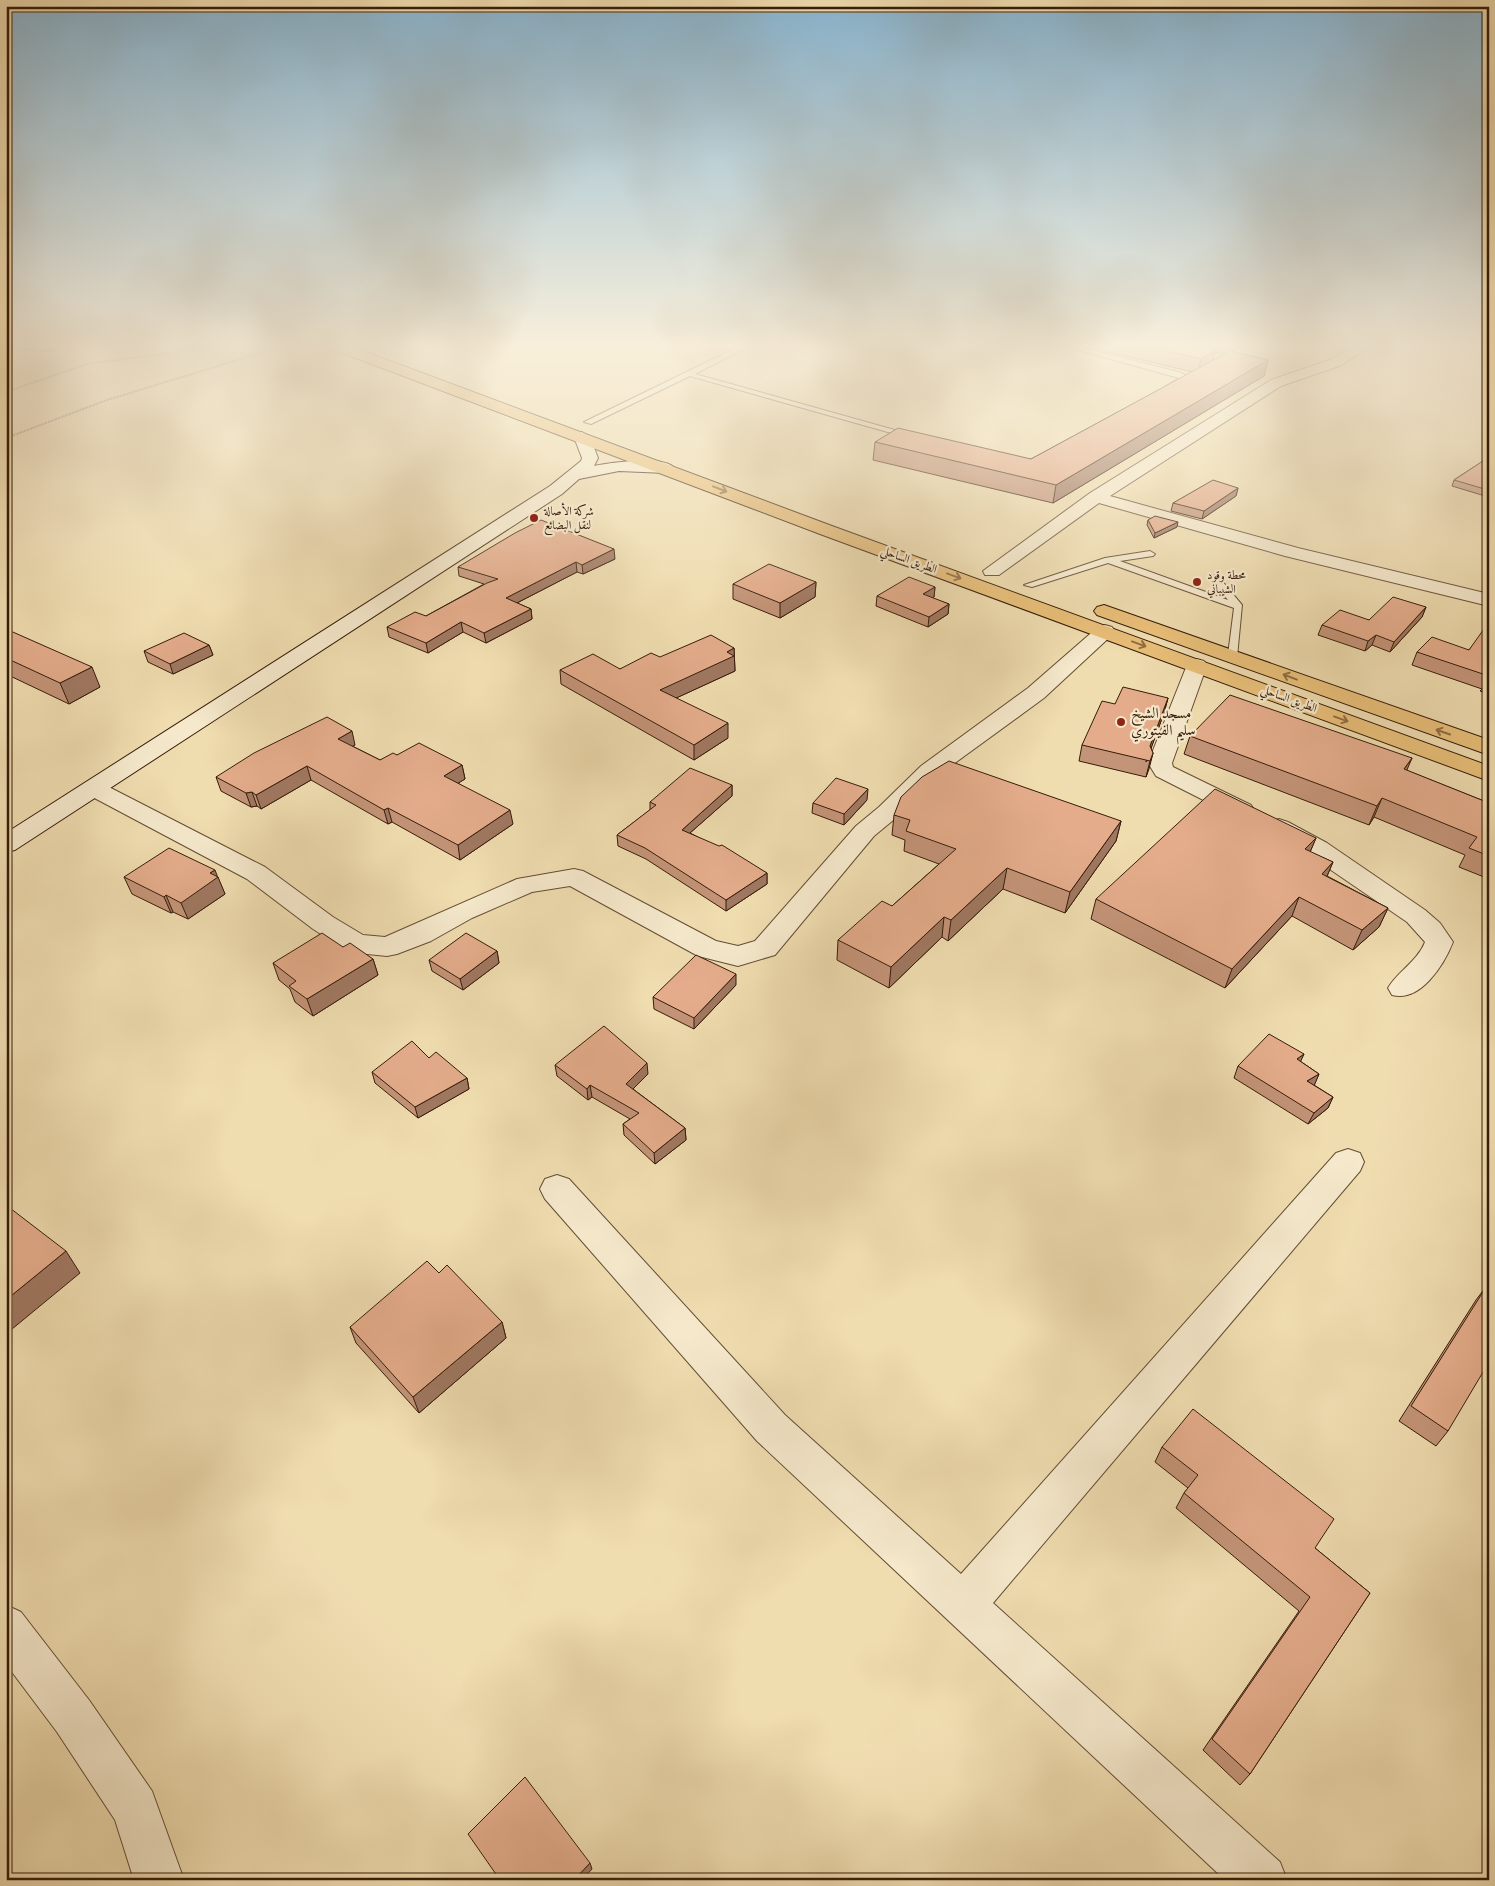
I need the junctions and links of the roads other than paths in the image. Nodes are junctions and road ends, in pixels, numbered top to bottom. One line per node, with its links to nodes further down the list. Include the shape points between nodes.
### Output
1 (585, 431): 8 (street, via 590,458)
2 (587, 431): 7 (highway, الطريق الساحلي)
3 (588, 431): 10 (highway, الطريق الساحلي)
4 (894, 431): 6 (lane)
5 (1200, 431): 9 (street)
6 (923, 439)
7 (666, 468): 8 (street, via 619,466); 11 (highway, الطريق الساحلي, one-way to 11)
8 (576, 476): 28 (street)
9 (1096, 497): 16 (street); 20 (street, via 1394,580)
10 (844, 518): 11 (highway); 12 (highway, الطريق الساحلي)
11 (826, 530): 23 (highway, الطريق الساحلي, one-way to 23)
12 (881, 532)
13 (1150, 554): 14 (lane)
14 (1108, 560): 18 (lane); 22 (lane)
15 (974, 564): 16 (highway)
16 (992, 571): 18 (highway)
17 (1214, 577): 22 (lane)
18 (1029, 586): 19 (highway)
19 (1057, 595)
20 (1489, 600)
21 (1085, 604): 24 (highway, الطريق الساحلي)
22 (1239, 607): 24 (lane)
23 (1105, 631): 25 (highway, الطريق الساحلي, one-way to 25); 28 (street, via 1036,693 929,771 865,831 765,948 738,956 708,949 574,876 526,885 387,947 357,944 256,873)
24 (1233, 655): 26 (highway, الطريق الساحلي, one-way to 24)
25 (1197, 665): 27 (highway, الطريق الساحلي, one-way to 27); 30 (street, via 1163,751 1160,763 1164,772 1318,849 1430,928 1439,942 1435,953 1425,968)
26 (1489, 748)
27 (1489, 774)
28 (92, 788): 29 (street)
29 (6, 844)
30 (1402, 988)
31 (1348, 1162): 33 (street)
32 (558, 1189): 33 (street, via 771,1428)
33 (963, 1605): 36 (street)
34 (6, 1627): 35 (street, via 73,1716 134,1808)
35 (159, 1880)
36 (1262, 1880)

